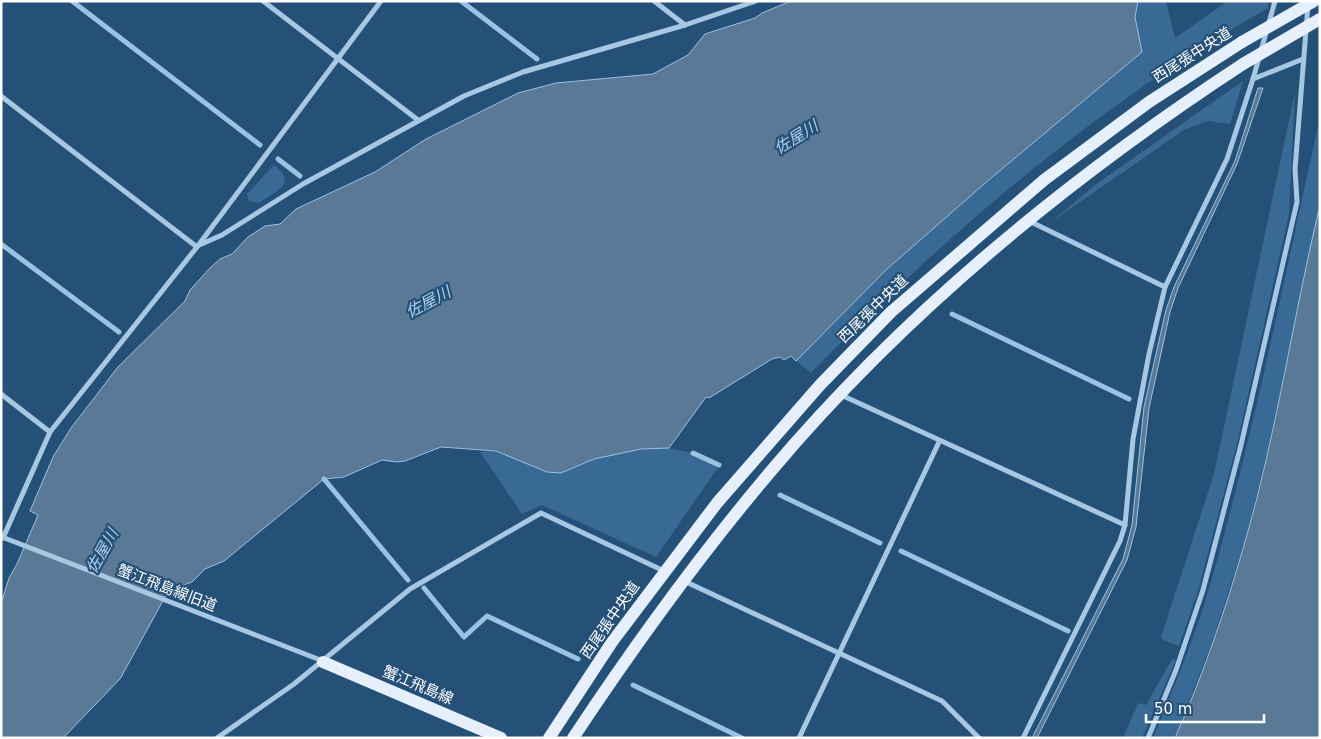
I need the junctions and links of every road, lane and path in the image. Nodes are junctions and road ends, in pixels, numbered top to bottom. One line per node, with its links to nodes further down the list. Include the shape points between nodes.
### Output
1 (263, 1): 10 (street)
2 (381, 1): 10 (street)
3 (654, 1): 9 (street)
4 (756, 1): 9 (street)
5 (1275, 1): 12 (street)
6 (1308, 1): 11 (street)
7 (1314, 1): 24 (main road, 西尾張中央道, bridge, via 1242,42 1149,102 1044,180 891,312 760,451)
8 (1320, 19): 15 (main road, bridge, via 1161,118)
9 (685, 25): 14 (street, via 523,72 464,96)
10 (338, 58): 14 (street); 16 (street)
11 (1304, 60): 12 (street); 35 (street, via 1295,169 1296,202 1242,445 1203,590 1176,670)
12 (1253, 79): 17 (street, via 1227,159)
13 (1, 96): 16 (street)
14 (418, 120): 16 (street, via 303,184 222,236)
15 (1028, 220): 17 (street); 19 (main road, via 932,305)
16 (197, 247): 20 (street)
17 (1165, 287): 22 (street, via 1148,354 1134,439)
18 (1, 394): 20 (street)
19 (840, 395): 21 (street); 25 (main road, via 772,470)
20 (50, 432): 23 (street)
21 (940, 442): 22 (street); 26 (street)
22 (1125, 525): 34 (street, via 1112,560)
23 (2, 538): 27 (street, 蟹江飛島線旧道)
24 (664, 571): 27 (street, via 541,513 410,589); 30 (main road, 西尾張中央道, via 612,642)
25 (684, 581): 26 (street); 31 (main road, via 628,655)
26 (839, 653): 32 (street); 33 (street, via 942,701)
27 (323, 662): 28 (street); 29 (main road, 蟹江飛島線)
28 (217, 738)
29 (501, 738)
30 (549, 738)
31 (573, 738)
32 (799, 738)
33 (979, 738)
34 (1023, 738)
35 (1148, 738)

